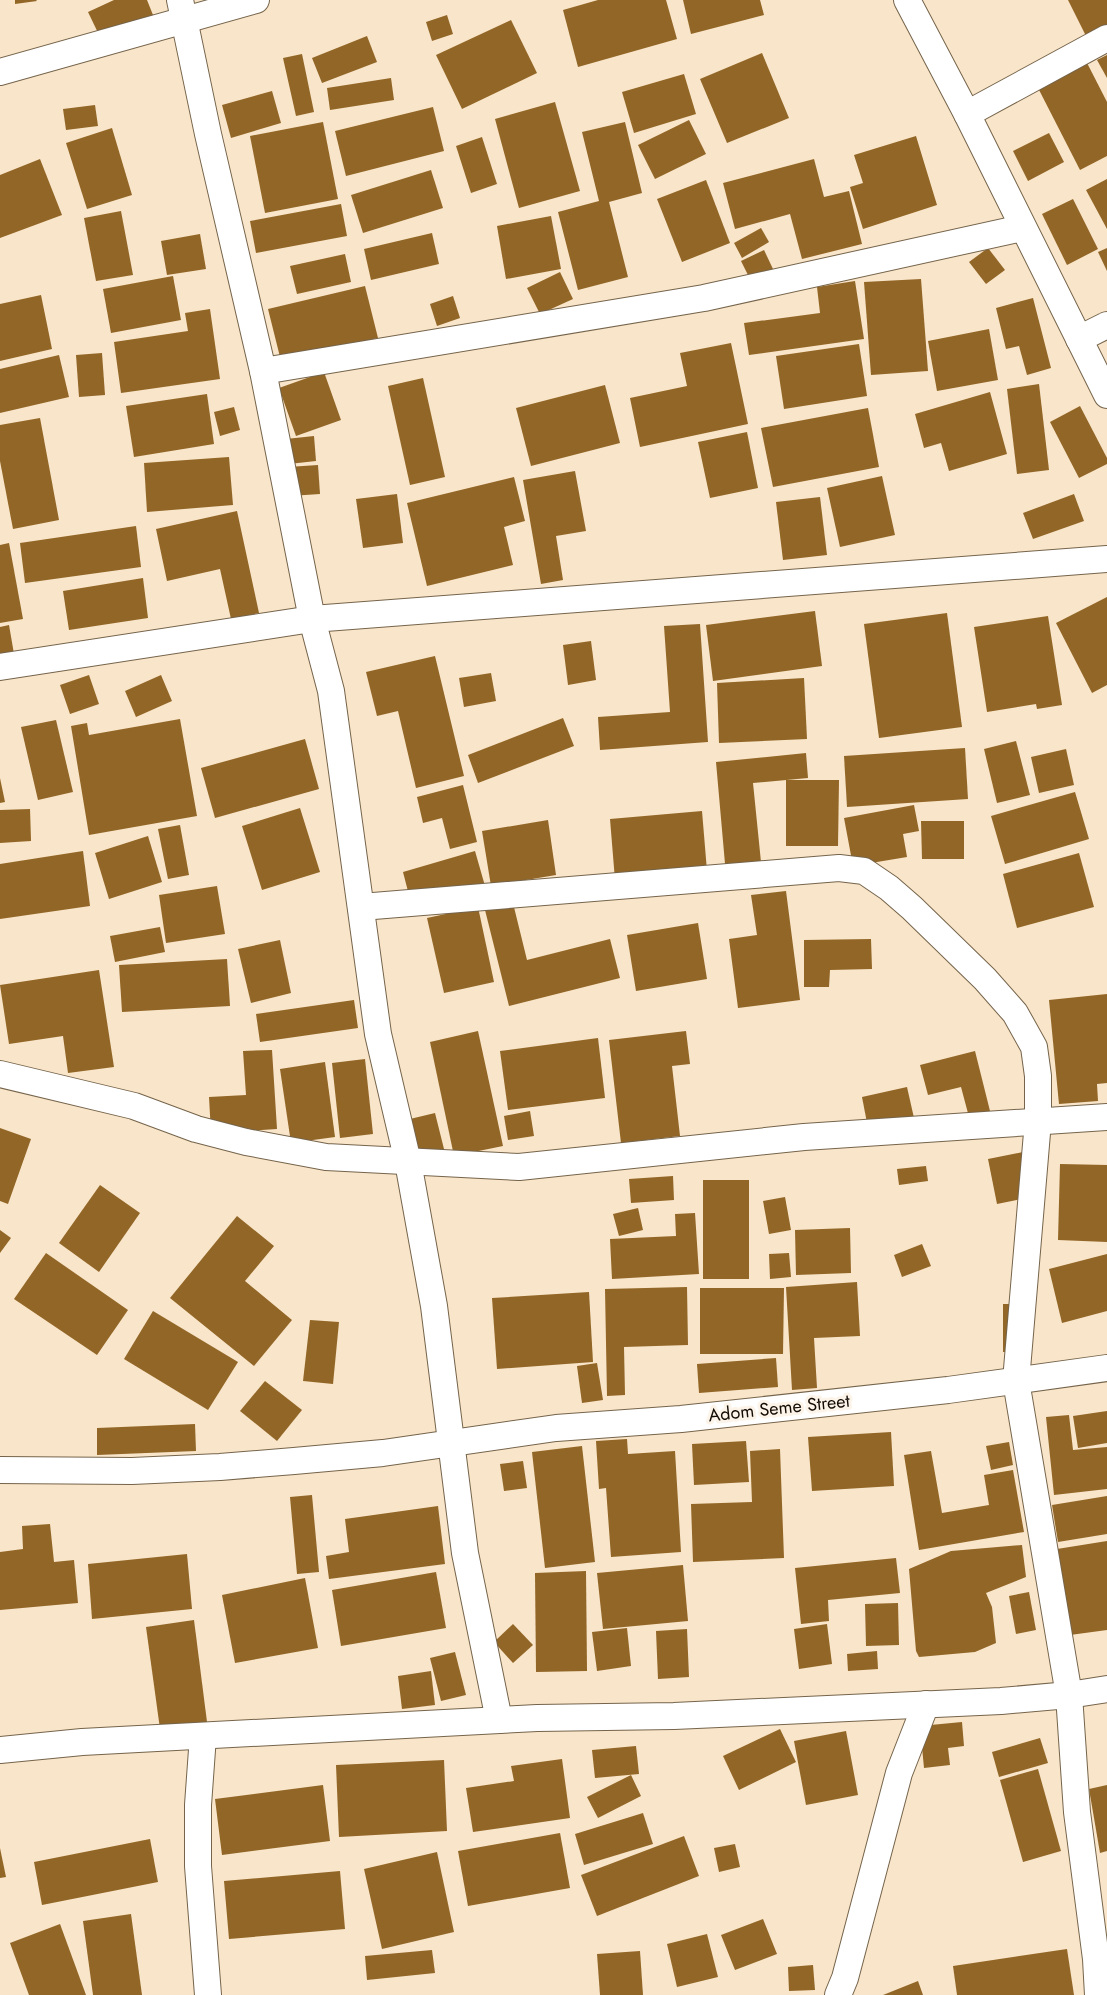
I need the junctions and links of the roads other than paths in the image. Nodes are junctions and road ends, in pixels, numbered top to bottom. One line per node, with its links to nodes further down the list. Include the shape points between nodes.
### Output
1 (256, 0): 3 (street)
2 (907, 0): 6 (street)
3 (183, 10): 5 (street); 10 (street)
4 (1107, 38): 6 (street)
5 (0, 72)
6 (967, 114): 7 (street)
7 (1022, 228): 9 (street); 10 (street, via 705,298)
8 (1107, 325): 9 (street)
9 (1079, 339): 11 (street)
10 (263, 371): 13 (street)
11 (1107, 395)
12 (1107, 559): 13 (street)
13 (312, 619): 14 (street); 15 (street, via 331,691)
14 (0, 667)
15 (362, 907): 18 (street, via 839,868 864,871 912,908 1015,1013 1034,1047); 19 (street, via 378,1034)
16 (0, 1074): 19 (street, via 134,1106 246,1142 326,1157)
17 (1107, 1117): 18 (street)
18 (1038, 1121): 19 (street, via 804,1137 519,1167); 21 (street)
19 (408, 1162): 22 (street, via 434,1306)
20 (1107, 1368): 21 (street, Adom Seme Street)
21 (1016, 1381): 22 (street, Adom Seme Street, via 681,1419 556,1428); 25 (street)
22 (451, 1444): 23 (street, Adom Seme Street, via 220,1467); 27 (street, via 465,1553)
23 (0, 1470)
24 (1107, 1689): 25 (street)
25 (1069, 1695): 26 (street); 32 (street, via 1077,1812)
26 (926, 1704): 27 (street); 31 (street, via 899,1773)
27 (499, 1720): 28 (street)
28 (203, 1736): 29 (street); 30 (street, via 198,1866)
29 (0, 1750)
30 (208, 1995)
31 (838, 1995)
32 (1098, 1995)

